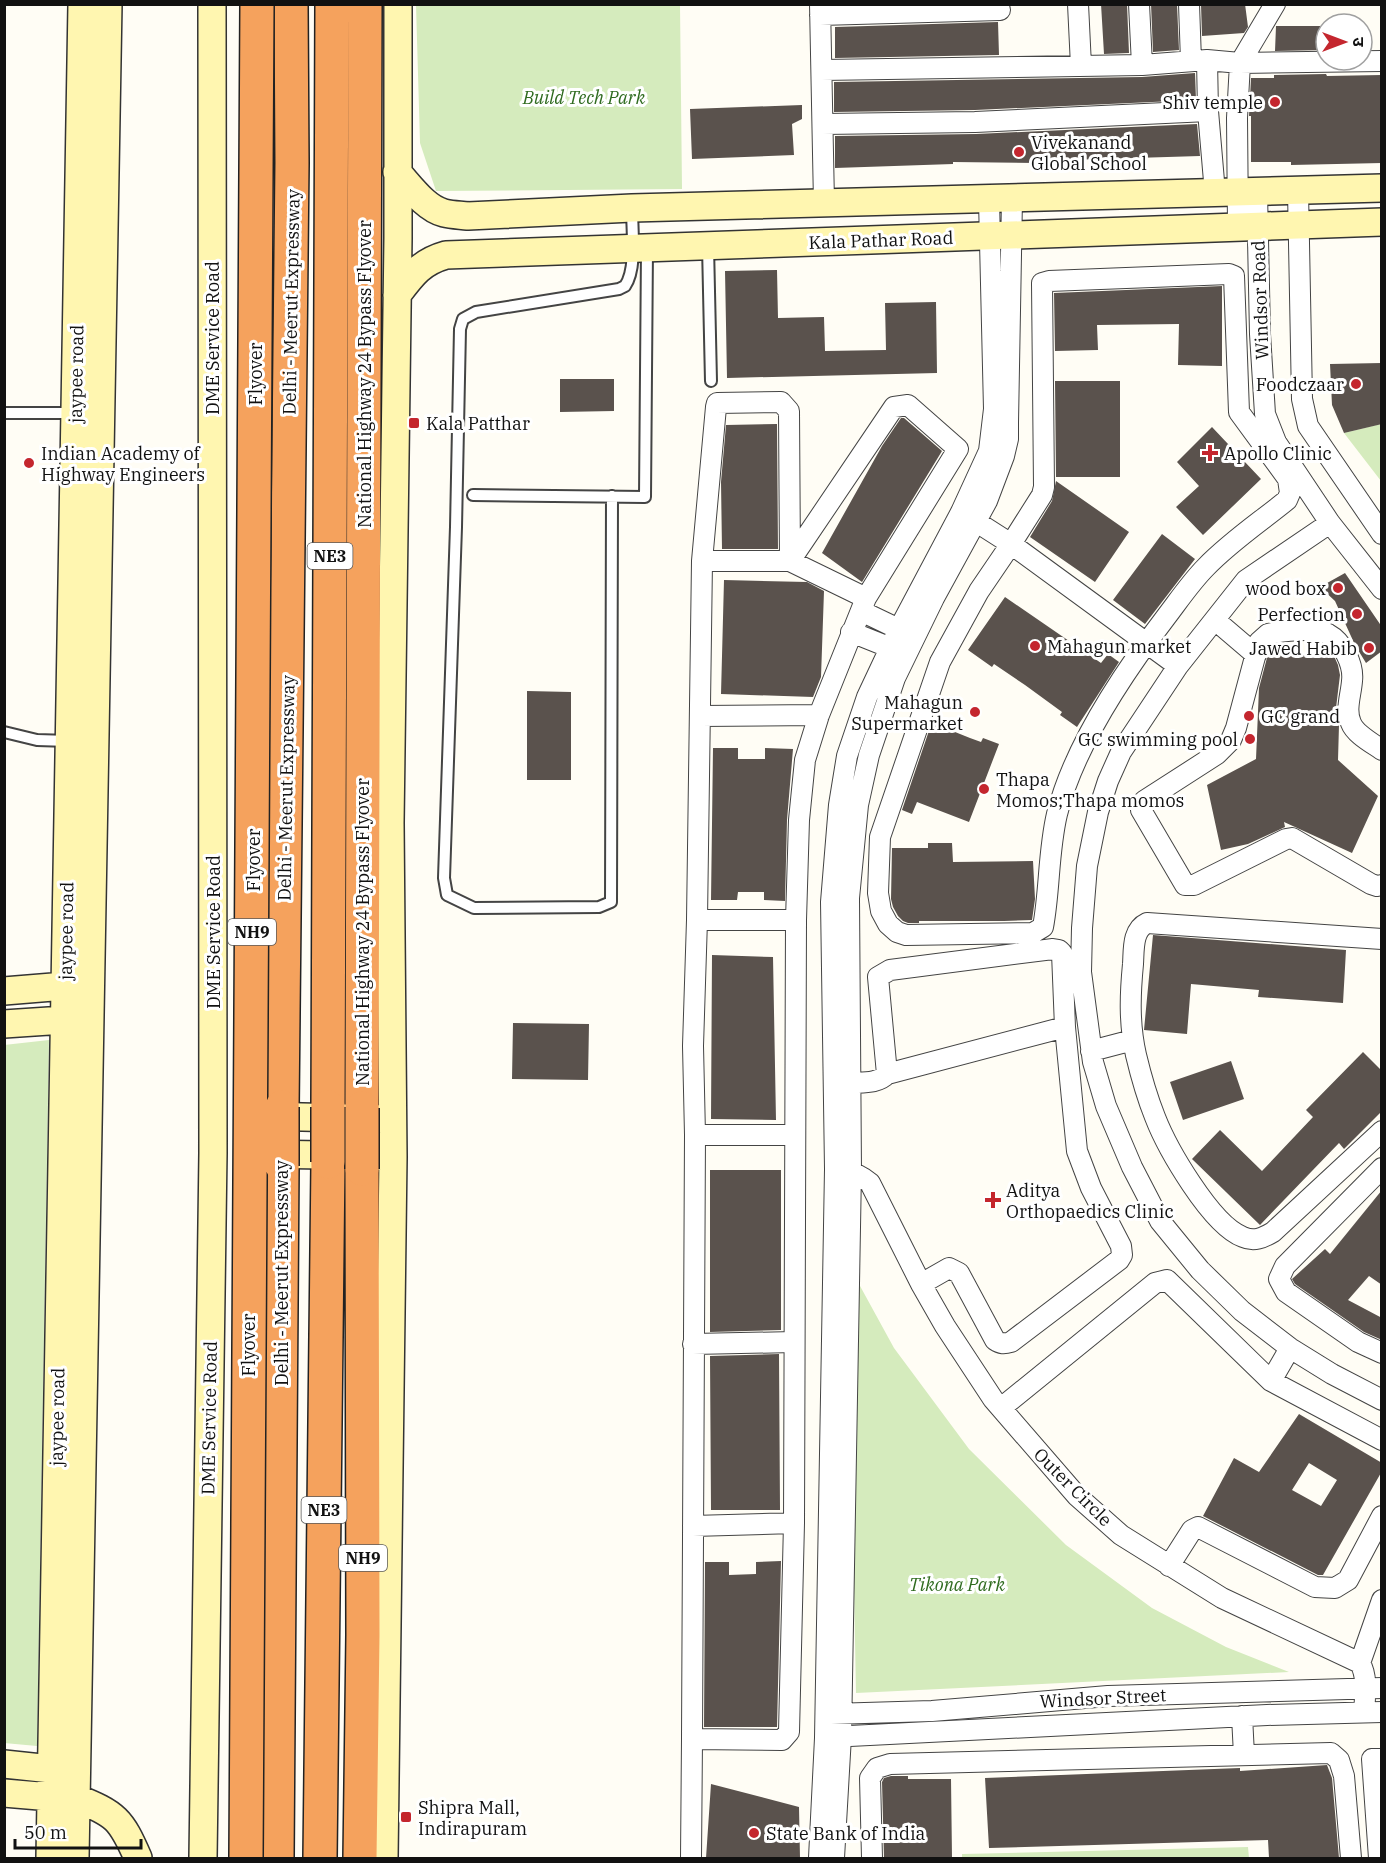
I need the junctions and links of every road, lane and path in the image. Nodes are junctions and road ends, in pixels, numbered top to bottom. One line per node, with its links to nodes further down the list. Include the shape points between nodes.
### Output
1 (82, 4): 41 (street, jaypee road)
2 (108, 4): 46 (street)
3 (212, 4): 78 (street, DME Service Road)
4 (257, 4): 119 (highway, Flyover / NH9, bridge)
5 (291, 4): 120 (highway, Delhi - Meerut Expressway / NE3, bridge)
6 (332, 4): 121 (highway, NE3, bridge, via 328,1162)
7 (366, 4): 122 (highway, National Highway 24 Bypass Flyover / NH9, bridge)
8 (398, 4): 25 (street)
9 (1078, 4): 21 (street)
10 (1139, 4): 20 (street)
11 (1189, 4): 17 (street)
12 (1256, 4): 16 (street)
13 (1275, 4): 16 (street)
14 (820, 10): 15 (street); 22 (street)
15 (1000, 10)
16 (1259, 32): 19 (street)
17 (1199, 61): 19 (street); 20 (street); 23 (street)
18 (1382, 61): 19 (street)
19 (1240, 63): 28 (street)
20 (1142, 65): 21 (street)
21 (1081, 66): 22 (street)
22 (822, 70): 24 (street)
23 (1208, 111): 24 (street, via 975,122); 28 (street)
24 (823, 124): 30 (street)
25 (397, 171): 31 (street, Kala Pathar Road, via 432,207 451,214); 38 (street)
26 (1382, 188): 27 (street, Kala Pathar Road)
27 (1298, 190): 28 (street, Kala Pathar Road); 33 (street)
28 (1237, 192): 29 (street, Kala Pathar Road); 34 (street, Windsor Road)
29 (1000, 199): 30 (street, Kala Pathar Road); 35 (street)
30 (824, 203): 31 (street, Kala Pathar Road)
31 (632, 208): 37 (lane)
32 (1382, 222): 33 (street, Kala Pathar Road)
33 (1299, 225): 34 (street, Kala Pathar Road); 47 (street, via 1302,399 1308,426)
34 (1248, 226): 35 (street, Kala Pathar Road); 45 (street, Windsor Road, via 1265,414 1276,442)
35 (999, 236): 36 (street, Kala Pathar Road); 44 (street, via 1008,439 995,481)
36 (708, 246): 37 (street, Kala Pathar Road); 39 (lane)
37 (640, 248): 38 (street, Kala Pathar Road, via 446,255 430,260 411,275); 43 (lane, via 645,497); 43 (lane, via 625,286 619,289 476,312 463,319 460,328 444,878 447,895 474,908 599,907 611,902)
38 (397, 295): 79 (street, via 390,812)
39 (711, 381)
40 (4, 413): 41 (lane)
41 (75, 413): 46 (street, jaypee road)
42 (474, 495): 43 (lane)
43 (612, 496)
44 (969, 516): 48 (street); 55 (street)
45 (1330, 523): 51 (street, Windsor Road); 53 (street, via 1246,580)
46 (86, 532): 63 (street, jaypee road); 95 (street)
47 (1382, 534)
48 (1011, 543): 56 (street); 56 (street, via 940,662 880,837 881,911 897,932 1033,933 1043,927 1052,835 1065,787 1090,733); 56 (street, via 1039,503 1044,488 1042,283 1232,274 1239,412 1288,479 1290,493 1287,500 1206,567)
49 (702, 561): 50 (street); 50 (street, via 717,403 781,402 789,411); 61 (street)
50 (790, 561): 52 (street); 52 (street, via 894,407 908,405 958,449)
51 (1382, 589)
52 (864, 604): 54 (street); 55 (street)
53 (1215, 620): 58 (street); 59 (street)
54 (851, 632): 57 (street); 60 (street)
55 (907, 633): 57 (street)
56 (1146, 643): 59 (street)
57 (898, 651): 77 (street, via 858,805 849,898); 86 (street, via 867,697 847,756 839,805 831,902)
58 (1256, 655): 64 (street, via 1259,642 1268,634 1328,634 1344,652 1352,669 1350,722); 65 (street, via 1231,740 1217,754 1144,801 1143,816 1185,885 1194,885 1292,838 1371,884)
59 (1178, 666): 75 (street, via 1122,752 1098,812 1087,866 1082,928 1081,972)
60 (819, 715): 61 (street); 67 (street, via 805,760)
61 (700, 716): 66 (street)
62 (4, 732): 63 (lane, via 37,740)
63 (69, 741): 69 (street, jaypee road)
64 (1382, 750)
65 (1382, 885)
66 (697, 920): 67 (street); 81 (street)
67 (796, 920): 82 (street)
68 (1382, 939): 74 (street, via 1147,923 1136,937 1130,995)
69 (65, 986): 70 (street); 71 (street, jaypee road)
70 (4, 991)
71 (64, 1020): 72 (street); 95 (street, jaypee road)
72 (4, 1024)
73 (1065, 1027): 76 (street); 76 (street, via 1059,950 890,970 878,978); 87 (street, via 1077,1151 1091,1188 1122,1246 1122,1255 1005,1344 995,1340 954,1269)
74 (1133, 1040): 75 (street); 80 (street, via 1156,1119 1178,1163 1209,1209 1240,1237 1262,1239 1273,1232)
75 (1091, 1051): 90 (street, via 1106,1106 1160,1221 1200,1270 1242,1311)
76 (887, 1074): 77 (street, via 872,1081)
77 (850, 1083): 86 (street)
78 (213, 1116): 79 (street); 83 (street, DME Service Road)
79 (393, 1119): 84 (street)
80 (1382, 1131)
81 (695, 1135): 82 (street); 89 (street)
82 (794, 1136): 88 (street)
83 (213, 1153): 84 (street); 118 (street, DME Service Road)
84 (393, 1157): 123 (street)
85 (1382, 1168): 91 (street, via 1285,1266 1279,1279 1286,1292 1358,1342)
86 (843, 1170): 87 (street, Outer Circle, via 870,1183); 105 (street)
87 (921, 1284): 94 (street, Outer Circle)
88 (794, 1342): 89 (street); 98 (street)
89 (693, 1344): 99 (street)
90 (1290, 1348): 92 (street); 93 (street)
91 (1382, 1353)
92 (1271, 1381): 94 (street, via 1167,1280 1155,1283); 96 (street)
93 (1382, 1400)
94 (1001, 1408): 100 (street, Outer Circle, via 1077,1496 1122,1535)
95 (70, 1411): 112 (street, jaypee road); 114 (street)
96 (1382, 1440)
97 (1382, 1516): 100 (street, via 1348,1580 1335,1588 1315,1587 1198,1527 1192,1530)
98 (794, 1523): 99 (street); 108 (street, via 789,1732 782,1740)
99 (693, 1526): 108 (street)
100 (1169, 1566): 102 (street, Outer Circle, via 1222,1598)
101 (1381, 1602): 102 (street)
102 (1360, 1663): 103 (street)
103 (1373, 1688): 104 (street); 105 (street, Windsor Street, via 1107,1696 932,1711)
104 (1372, 1712): 106 (street, Windsor Street)
105 (833, 1713): 107 (street)
106 (1242, 1716): 107 (street, Windsor Street); 109 (street)
107 (833, 1737): 125 (street); 126 (street)
108 (692, 1739): 124 (street)
109 (1244, 1755): 127 (street, via 902,1764 877,1768 870,1778); 128 (street, via 1331,1753 1340,1760)
110 (1382, 1759): 129 (street, via 1372,1759)
111 (4, 1764): 112 (street)
112 (51, 1769): 114 (street, jaypee road)
113 (4, 1793): 114 (street)
114 (64, 1797): 115 (street, jaypee road); 116 (street); 117 (street, via 106,1810 126,1830)
115 (50, 1858)
116 (75, 1858)
117 (138, 1858)
118 (203, 1858)
119 (246, 1858)
120 (277, 1858)
121 (320, 1858)
122 (360, 1858)
123 (384, 1858)
124 (691, 1858)
125 (819, 1858)
126 (834, 1858)
127 (872, 1858)
128 (1351, 1858)
129 (1379, 1858)

